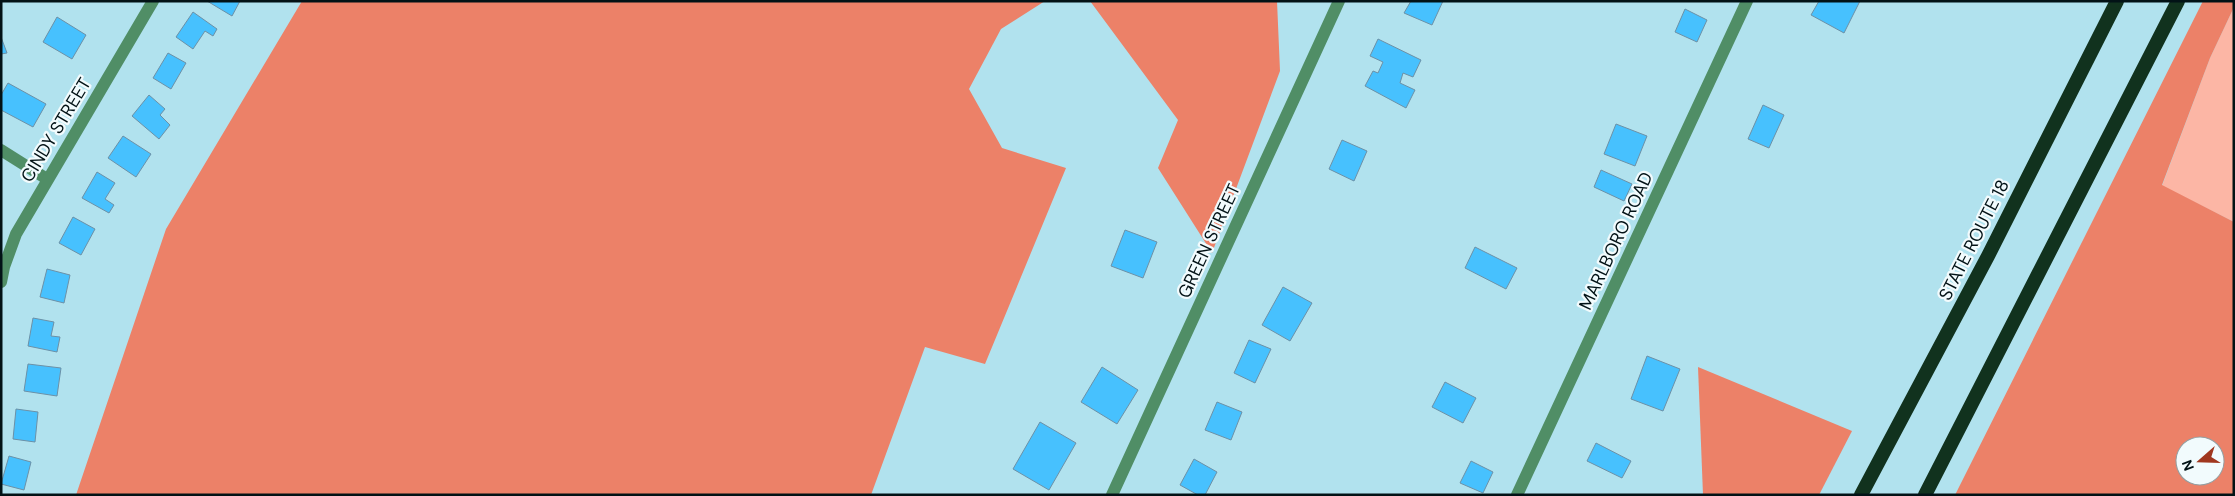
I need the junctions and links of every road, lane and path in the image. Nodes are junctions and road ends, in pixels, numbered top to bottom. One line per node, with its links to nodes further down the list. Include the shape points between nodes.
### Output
1 (153, 1): 7 (street, CINDY STREET)
2 (1339, 1): 9 (street, GREEN STREET)
3 (1747, 1): 10 (street, MARLBORO ROAD)
4 (2117, 1): 11 (highway, STATE ROUTE 18)
5 (2178, 1): 12 (highway)
6 (1, 150): 7 (street)
7 (47, 179): 8 (street, CINDY STREET, via 16,234)
8 (1, 282)
9 (1112, 495)
10 (1517, 495)
11 (1862, 495)
12 (1925, 495)

